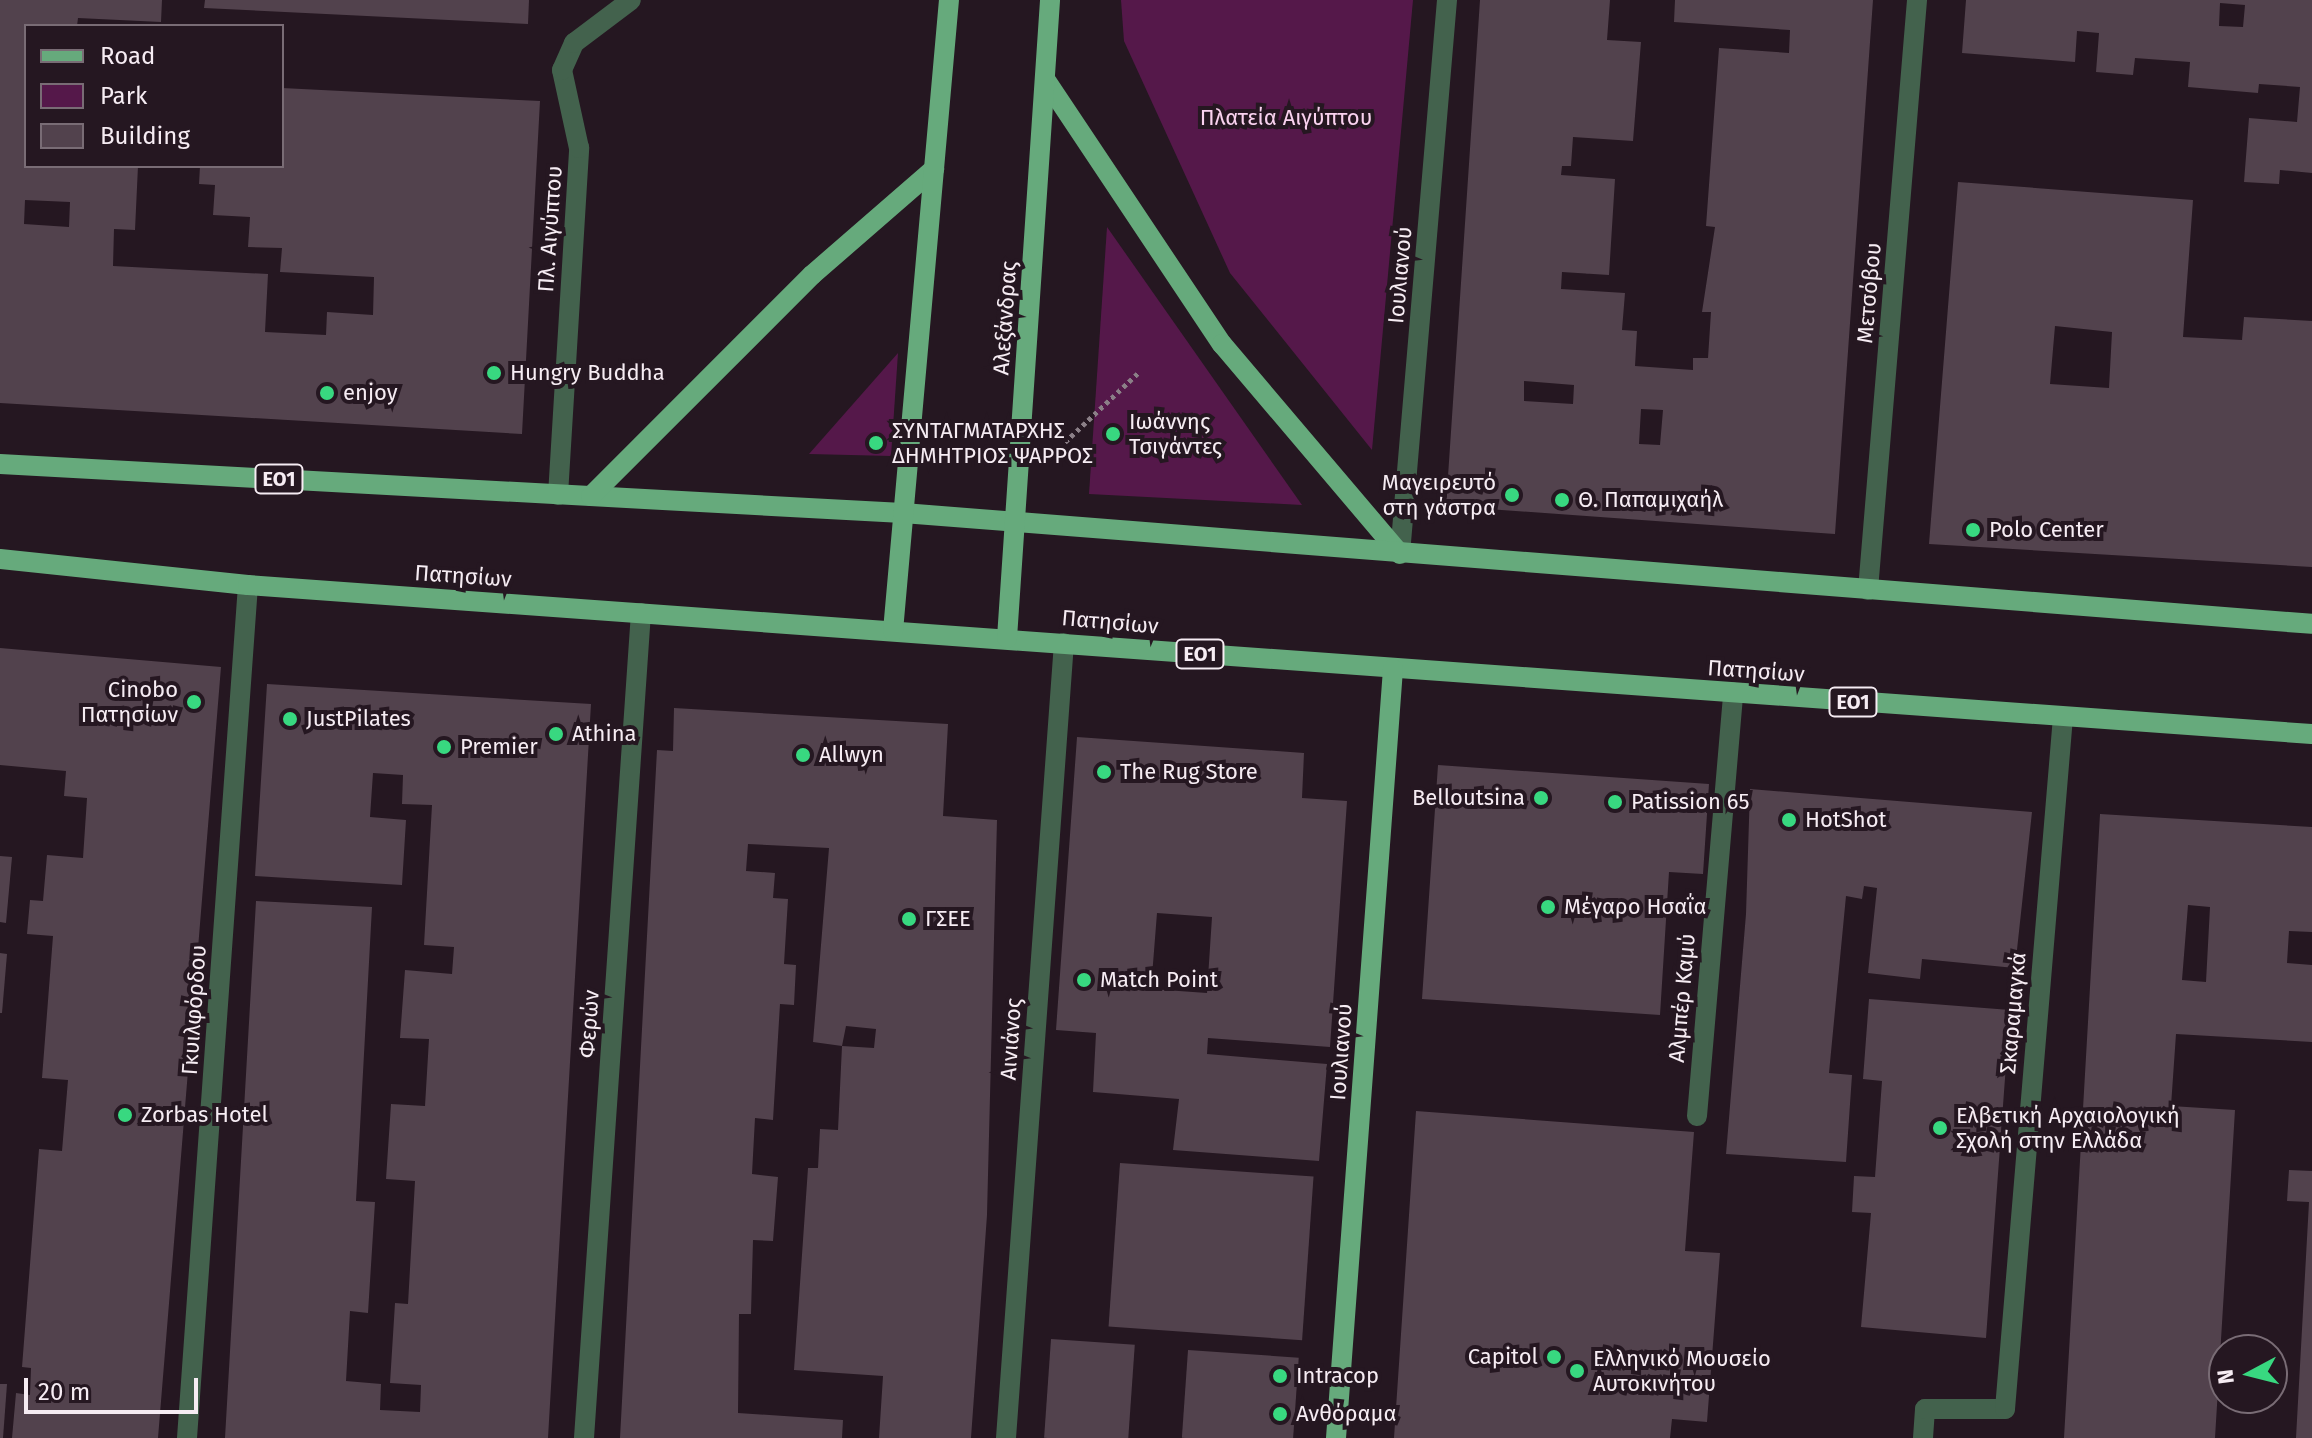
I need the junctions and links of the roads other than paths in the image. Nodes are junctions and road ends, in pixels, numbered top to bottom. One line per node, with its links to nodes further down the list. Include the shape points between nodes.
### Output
1 (631, 0): 6 (street, Πλ. Αιγύπτου)
2 (949, 0): 8 (main road)
3 (1050, 0): 7 (main road, Αλεξάνδρας)
4 (1447, 0): 14 (street, Ιουλιανού)
5 (1917, 0): 17 (street, Μετσόβου)
6 (610, 8): 10 (street, Πλ. Αιγύπτου, via 574,43 562,70 579,148)
7 (1045, 79): 13 (main road, Αλεξάνδρας); 14 (main road, via 1222,344)
8 (934, 169): 11 (main road, via 812,275); 12 (main road)
9 (0, 464): 10 (main road, ΕΟ1)
10 (558, 495): 11 (main road, ΕΟ1)
11 (591, 496): 12 (main road, ΕΟ1)
12 (903, 513): 13 (main road, ΕΟ1); 20 (main road)
13 (1015, 521): 14 (main road, ΕΟ1); 21 (main road, Αλεξάνδρας)
14 (1400, 554): 17 (main road, ΕΟ1)
15 (0, 559): 16 (main road, Πατησίων / ΕΟ1)
16 (248, 585): 18 (main road, Πατησίων / ΕΟ1); 28 (street, Γκυιλφόρδου)
17 (1868, 590): 19 (main road, ΕΟ1)
18 (641, 613): 20 (main road, Πατησίων / ΕΟ1); 29 (street, Φερών)
19 (2312, 624)
20 (893, 631): 21 (main road, Πατησίων / ΕΟ1)
21 (1007, 638): 22 (main road, Πατησίων / ΕΟ1)
22 (1064, 643): 23 (main road, Πατησίων / ΕΟ1); 30 (street, Αινιάνος)
23 (1393, 669): 24 (main road, Πατησίων / ΕΟ1); 31 (main road, Ιουλιανού)
24 (1733, 693): 25 (main road, Πατησίων / ΕΟ1); 27 (street, Αλμπέρ Καμύ)
25 (2063, 717): 26 (main road, Πατησίων / ΕΟ1); 32 (street, Σκαραμαγκά, via 2005,1409 1925,1409)
26 (2312, 734)
27 (1697, 1116)
28 (187, 1438)
29 (584, 1438)
30 (1006, 1438)
31 (1336, 1438)
32 (1923, 1438)

